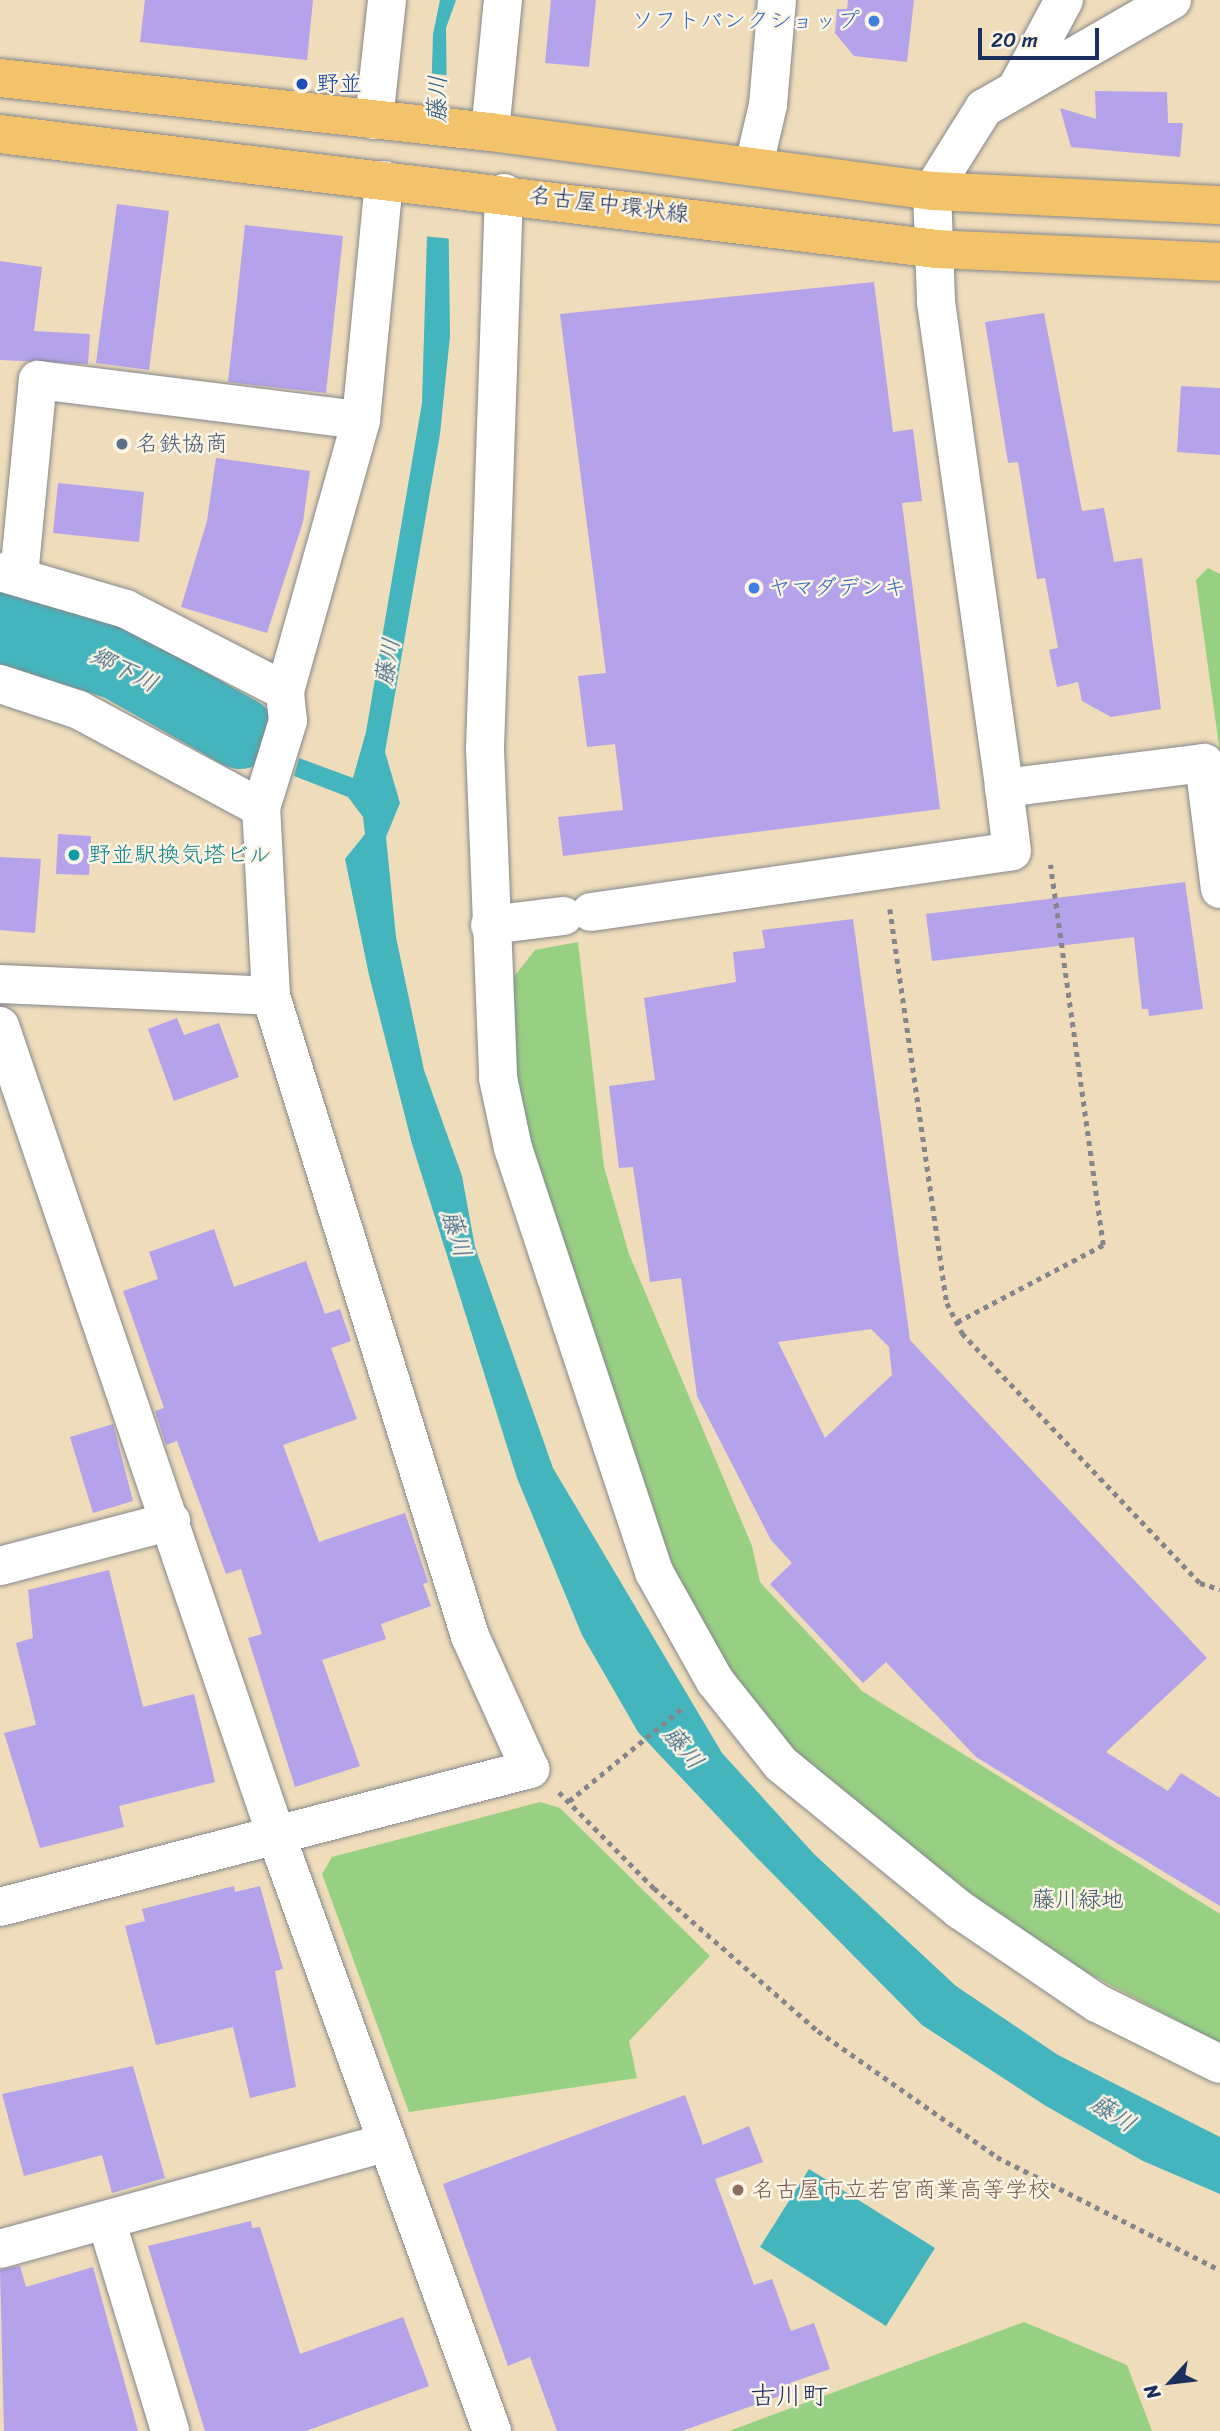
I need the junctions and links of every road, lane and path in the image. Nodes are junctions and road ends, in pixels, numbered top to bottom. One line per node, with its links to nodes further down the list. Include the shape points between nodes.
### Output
1 (387, 0): 8 (street)
2 (503, 0): 9 (street)
3 (777, 0): 11 (street, via 768,105)
4 (1064, 0): 7 (street)
5 (1172, 0): 7 (street)
6 (0, 78): 8 (main road)
7 (1019, 84): 14 (street, via 984,108)
8 (385, 121): 9 (main road)
9 (486, 131): 11 (main road)
10 (0, 134): 12 (main road, 名古屋中環状線)
11 (754, 165): 14 (main road)
12 (391, 181): 13 (main road, 名古屋中環状線); 18 (street)
13 (494, 191): 16 (main road, 名古屋中環状線); 27 (street, via 485,722)
14 (932, 191): 15 (main road); 16 (street)
15 (1220, 205)
16 (936, 249): 17 (main road, 名古屋中環状線); 22 (street, via 936,302)
17 (1220, 262)
18 (361, 419): 19 (street, via 38,380); 21 (street)
19 (10, 574): 21 (street, via 126,609)
20 (0, 684): 23 (street, via 79,710)
21 (285, 691): 23 (street, via 288,722)
22 (1004, 788): 25 (street, via 1012,852); 26 (street, via 1204,763)
23 (261, 808): 29 (street)
24 (1049, 859): 31 (path, via 1102,1245)
25 (885, 872): 27 (street); 31 (path, via 947,1303)
26 (1220, 889)
27 (490, 925): 35 (street, via 498,1078 513,1148 654,1572)
28 (0, 984): 29 (street)
29 (271, 996): 36 (street, via 470,1636)
30 (0, 1026): 32 (street)
31 (957, 1322): 34 (path, via 1200,1583)
32 (172, 1521): 33 (street); 38 (street)
33 (0, 1566)
34 (1220, 1589)
35 (715, 1681): 37 (path); 40 (street, via 781,1764 960,1910 1097,2003)
36 (530, 1769): 37 (path); 38 (street)
37 (569, 1801): 44 (path, via 663,1896 818,2031 997,2157)
38 (276, 1835): 39 (street); 41 (street)
39 (0, 1907)
40 (1220, 2064)
41 (384, 2143): 42 (street); 46 (street)
42 (107, 2223): 43 (street); 45 (street)
43 (0, 2249)
44 (1220, 2270)
45 (170, 2431)
46 (492, 2431)

